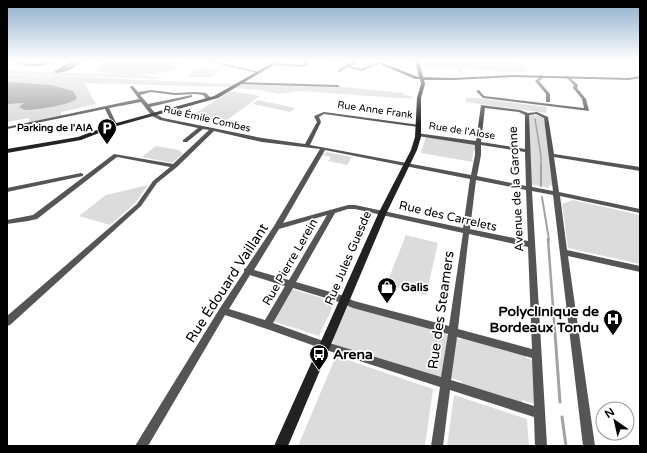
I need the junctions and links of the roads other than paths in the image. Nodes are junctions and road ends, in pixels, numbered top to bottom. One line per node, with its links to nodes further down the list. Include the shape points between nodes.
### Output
1 (423, 82): 21 (street, Rue Jules Guesde, via 418,105)
2 (541, 82): 12 (street, via 548,94)
3 (573, 82): 12 (street, via 588,109)
4 (240, 83): 5 (street); 10 (street)
5 (338, 86)
6 (132, 87): 8 (street)
7 (478, 91): 12 (street, via 483,97)
8 (137, 94): 9 (street, via 151,91); 11 (street)
9 (202, 94): 10 (street); 13 (street)
10 (209, 99): 16 (street)
11 (143, 100): 13 (street); 14 (street)
12 (548, 103)
13 (147, 106): 16 (street)
14 (107, 108): 17 (street); 19 (street)
15 (527, 114): 23 (street, Rue des Steamers, via 483,106); 27 (street, Avenue de la Garonne); 28 (street, Avenue de la Garonne, via 537,113 546,117)
16 (154, 115): 17 (street, Rue Émile Combes); 18 (street, Rue Émile Combes)
17 (115, 125): 26 (street, Rue Émile Combes, via 79,139)
18 (202, 127): 20 (street, Rue Émile Combes); 22 (street)
19 (7, 128)
20 (213, 129): 24 (street, Rue Émile Combes, via 262,140); 30 (street)
21 (418, 130): 23 (street, Rue de l'Alose); 24 (street, Rue Anne Frank, via 324,113 316,116 319,122); 29 (street, Rue Jules Guesde, via 414,150)
22 (185, 141)
23 (478, 143): 27 (street, Rue de l'Alose); 33 (street, Rue des Steamers, via 479,151)
24 (307, 146): 25 (street, Rue Émile Combes)
25 (323, 148): 29 (street, Rue Émile Combes); 41 (street)
26 (7, 151)
27 (527, 151): 34 (street, Avenue de la Garonne)
28 (551, 155): 31 (street); 36 (street, Avenue de la Garonne)
29 (406, 165): 33 (street, Rue Émile Combes); 38 (street, Rue Jules Guesde)
30 (175, 166): 40 (street, via 116,155 35,217); 50 (street, via 155,182 139,205)
31 (640, 169)
32 (82, 175): 35 (street)
33 (473, 178): 34 (street, Rue Émile Combes); 42 (street, Rue des Steamers)
34 (529, 188): 36 (street, Rue Émile Combes); 43 (street, Avenue de la Garonne)
35 (7, 190)
36 (556, 193): 39 (street, Rue Émile Combes); 44 (street, Avenue de la Garonne)
37 (333, 211): 38 (street, Rue Édouard Vaillant, via 356,207); 41 (street, Rue Édouard Vaillant); 47 (street, Rue Pierre Lerein)
38 (383, 212): 42 (street, Rue des Carrelets); 48 (street, Rue Jules Guesde)
39 (640, 212)
40 (7, 222)
41 (277, 226): 46 (street, Rue Édouard Vaillant)
42 (466, 231): 43 (street, Rue des Carrelets); 52 (street, Rue des Steamers)
43 (532, 245): 54 (street, Avenue de la Garonne)
44 (563, 252): 45 (street); 61 (street, Avenue de la Garonne)
45 (640, 269)
46 (247, 271): 47 (street); 49 (street, Rue Édouard Vaillant)
47 (291, 284): 48 (street); 51 (street, Rue Pierre Lerein)
48 (345, 300): 52 (street); 53 (street, Rue Jules Guesde)
49 (223, 310): 51 (street); 57 (street, Rue Édouard Vaillant)
50 (7, 322)
51 (267, 325): 53 (street)
52 (452, 332): 54 (street); 55 (street, Rue des Steamers)
53 (326, 346): 55 (street); 58 (street, Rue Jules Guesde)
54 (537, 356): 56 (street, Avenue de la Garonne)
55 (445, 383): 56 (street); 59 (street, Rue des Steamers)
56 (539, 413): 60 (street, Avenue de la Garonne)
57 (142, 446)
58 (281, 446)
59 (437, 446)
60 (541, 446)
61 (589, 446)

